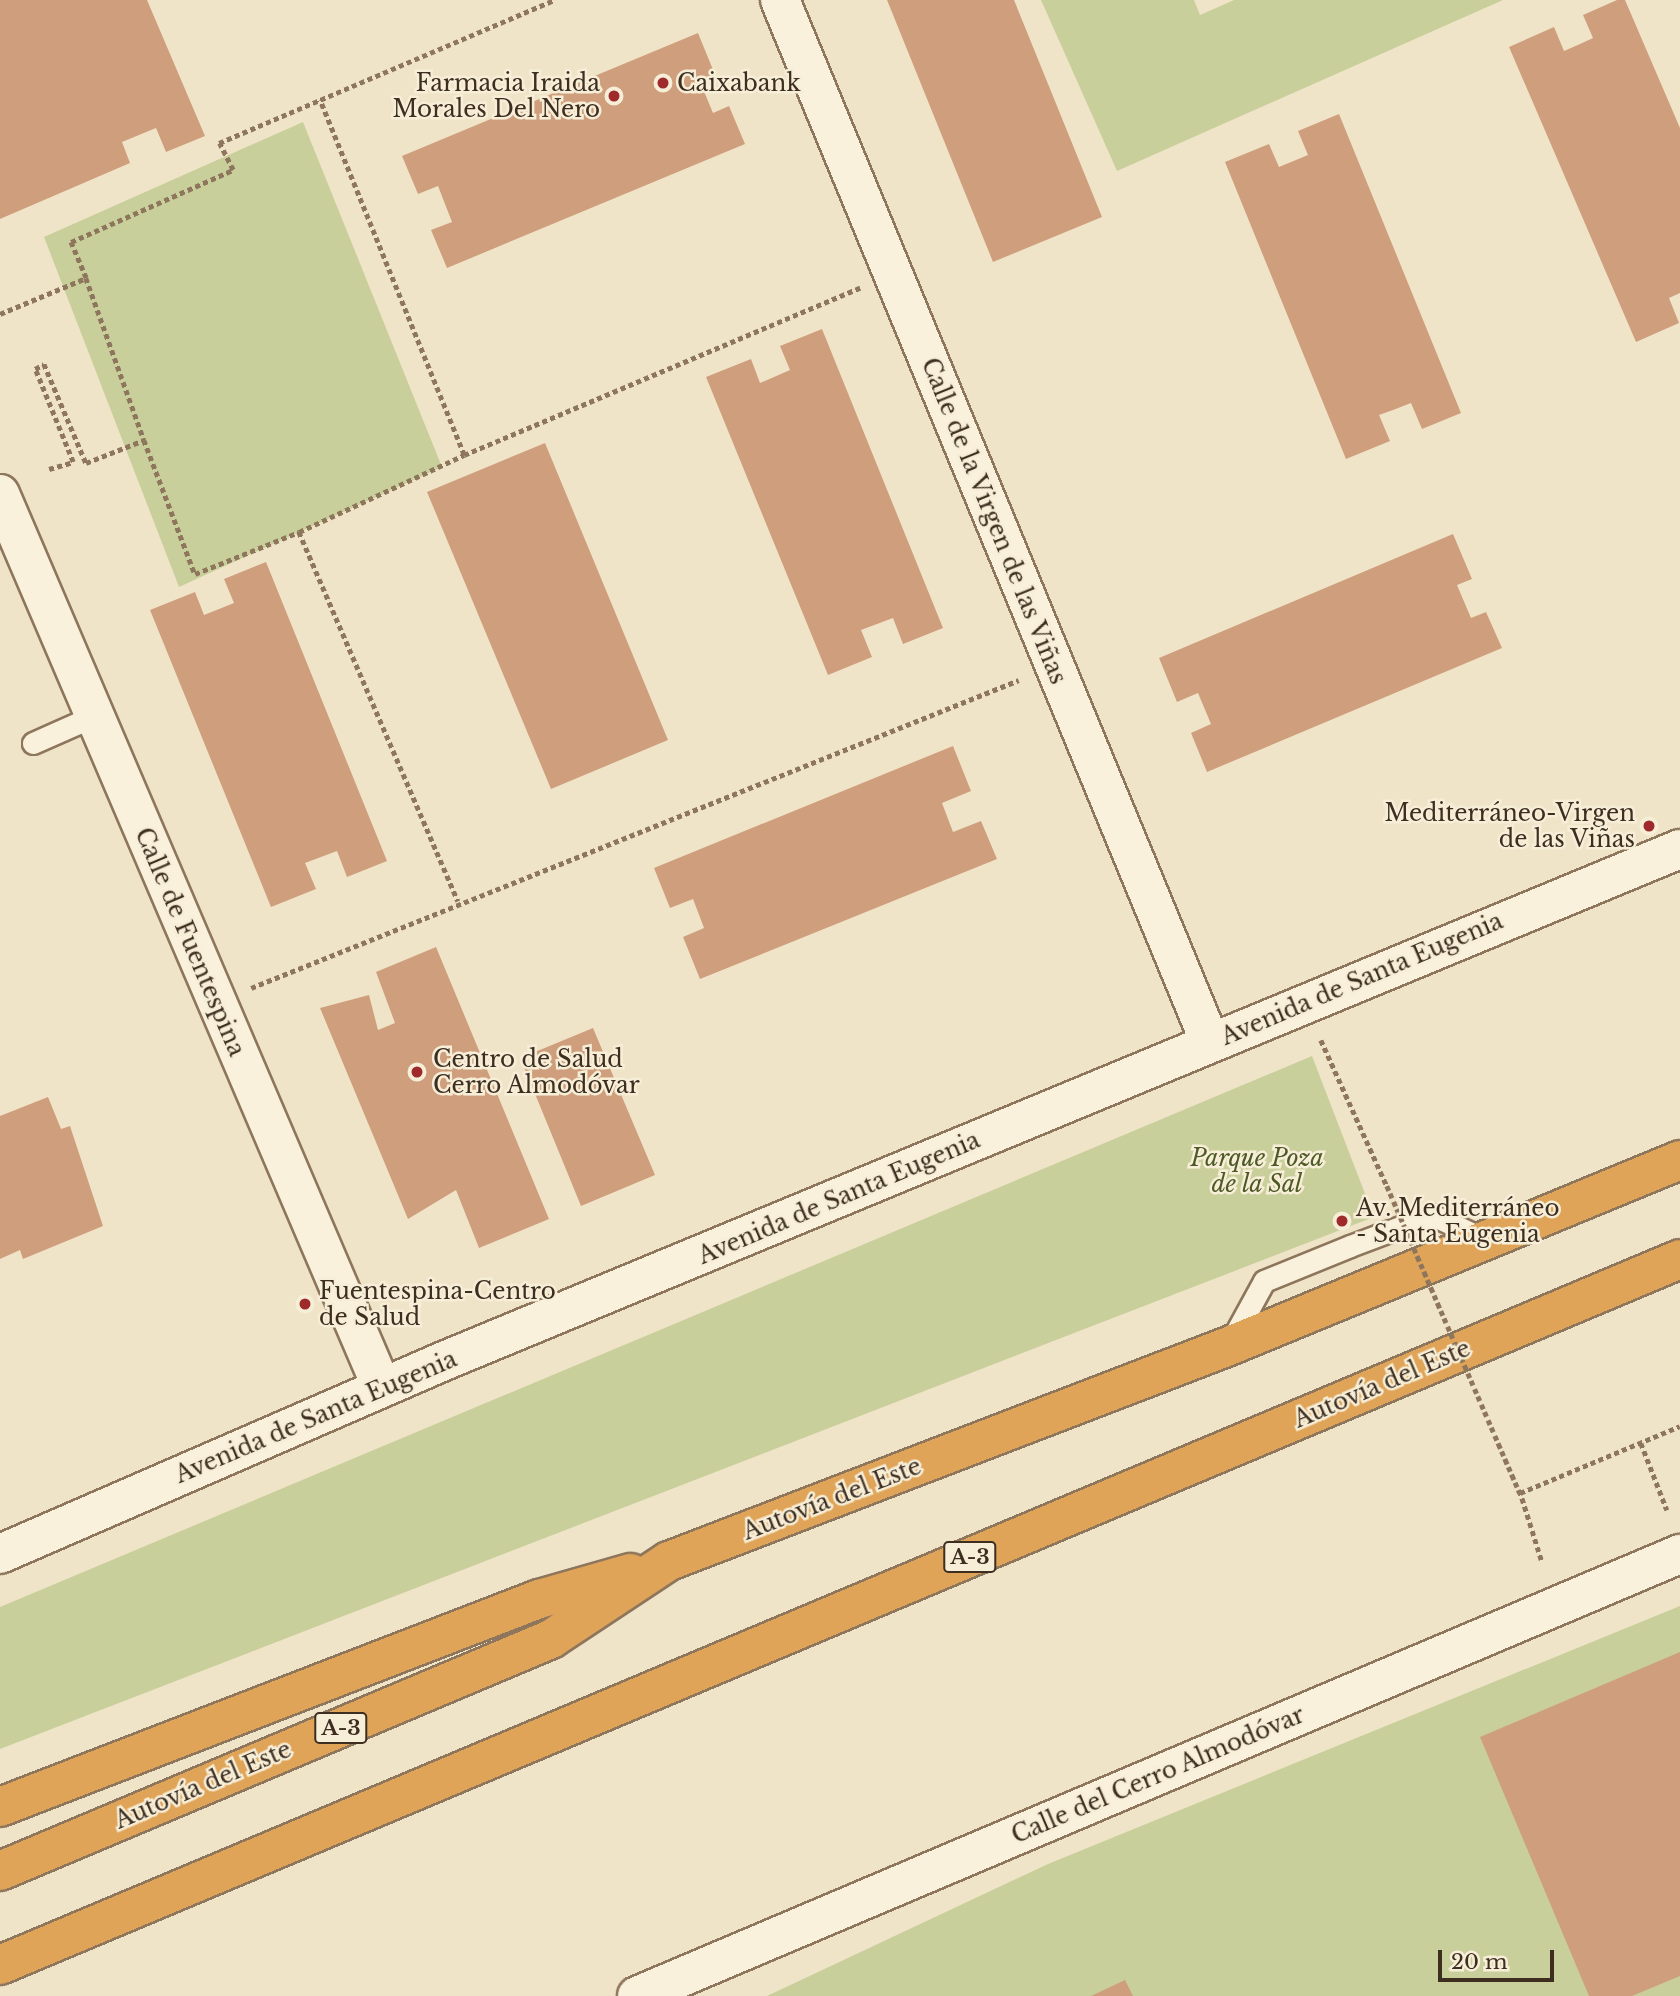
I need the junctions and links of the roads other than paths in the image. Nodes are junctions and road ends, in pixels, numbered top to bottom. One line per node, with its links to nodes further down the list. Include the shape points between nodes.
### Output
1 (780, 0): 6 (street, Calle de la Virgen de las Viñas)
2 (0, 494): 3 (street, Calle de Fuentespina)
3 (94, 716): 4 (lane); 9 (street, Calle de Fuentespina)
4 (33, 743)
5 (1680, 849): 6 (street, Avenida de Santa Eugenia)
6 (1210, 1042): 9 (street, Avenida de Santa Eugenia)
7 (1680, 1160): 12 (highway, Autovía del Este / A-3, via 1229,1346)
8 (1680, 1259): 15 (highway, Autovía del Este / A-3)
9 (382, 1388): 10 (street, Avenida de Santa Eugenia)
10 (0, 1554)
11 (1680, 1554): 16 (street, Calle del Cerro Almodóvar)
12 (669, 1561): 13 (highway, via 539,1599); 14 (highway, Autovía del Este / A-3, via 551,1639)
13 (0, 1807)
14 (0, 1871)
15 (0, 1965)
16 (637, 1996)

